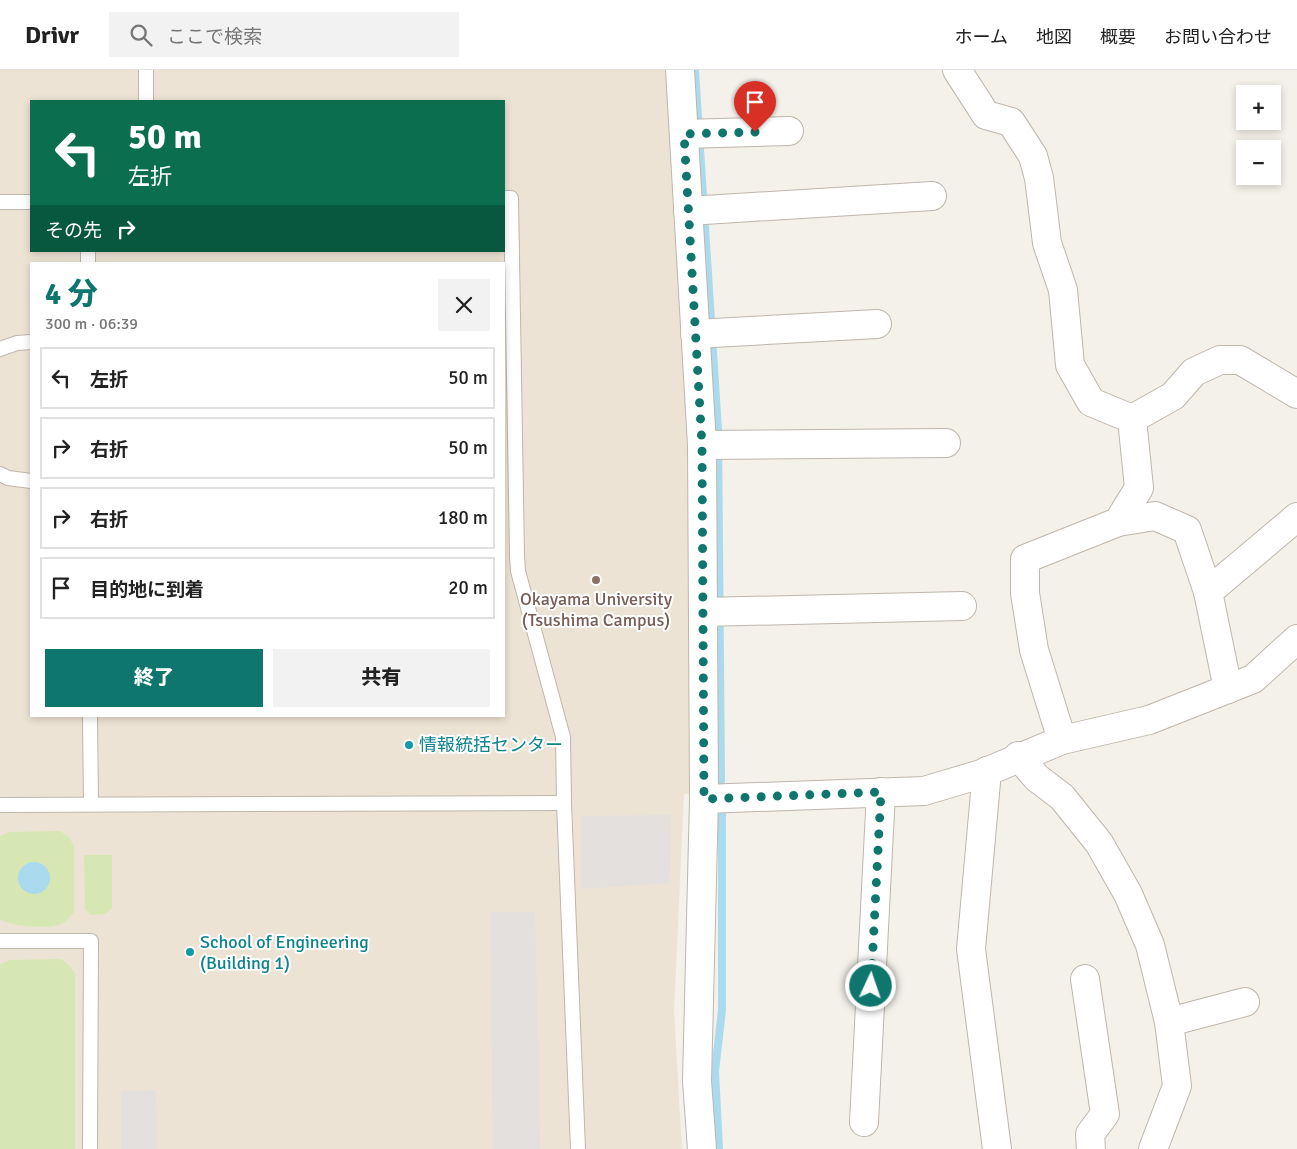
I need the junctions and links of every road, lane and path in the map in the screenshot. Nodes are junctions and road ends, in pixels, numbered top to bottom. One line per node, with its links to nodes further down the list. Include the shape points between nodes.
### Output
1 (146, 70): 4 (lane)
2 (680, 70): 6 (street)
3 (957, 70): 17 (street, via 986,115 1011,122 1033,156 1039,178 1046,243 1063,290 1070,364 1091,402)
4 (146, 100)
5 (789, 131): 6 (street)
6 (694, 134): 11 (street)
7 (932, 196): 11 (street)
8 (505, 198): 35 (lane, via 511,198 516,556 563,737)
9 (0, 202): 10 (lane)
10 (30, 202)
11 (697, 210): 13 (street)
12 (877, 324): 13 (street)
13 (706, 334): 19 (street)
14 (30, 342): 15 (lane)
15 (0, 349)
16 (1297, 394): 17 (street, via 1240,360 1220,360 1194,372 1173,396)
17 (1132, 419): 23 (street, via 1139,488)
18 (946, 443): 19 (street)
19 (712, 445): 26 (street)
20 (0, 474): 21 (lane)
21 (30, 481)
22 (1297, 517): 24 (street)
23 (1118, 522): 24 (street, via 1154,516 1187,530); 30 (street, via 1025,559 1025,593 1034,650)
24 (1208, 592): 28 (street)
25 (962, 606): 26 (street)
26 (714, 612): 34 (street)
27 (1297, 639): 28 (street, via 1253,679)
28 (1228, 689): 30 (street, via 1149,720)
29 (90, 717): 36 (lane)
30 (1062, 740): 31 (street)
31 (1018, 756): 32 (street); 41 (street, via 1037,778 1062,797 1099,843 1128,894 1150,945)
32 (987, 771): 33 (street, via 924,790); 46 (street, via 971,949)
33 (881, 792): 34 (street); 42 (street)
34 (704, 799): 45 (street, via 697,1081)
35 (564, 803): 36 (lane); 44 (lane)
36 (91, 804): 37 (lane)
37 (0, 805)
38 (0, 941): 43 (lane, via 90,941)
39 (1085, 980): 47 (street, via 1105,1114 1090,1134)
40 (1246, 1002): 41 (street)
41 (1169, 1022): 48 (street, via 1177,1086)
42 (864, 1122)
43 (90, 1149)
44 (578, 1149)
45 (702, 1149)
46 (998, 1149)
47 (1091, 1149)
48 (1153, 1149)

